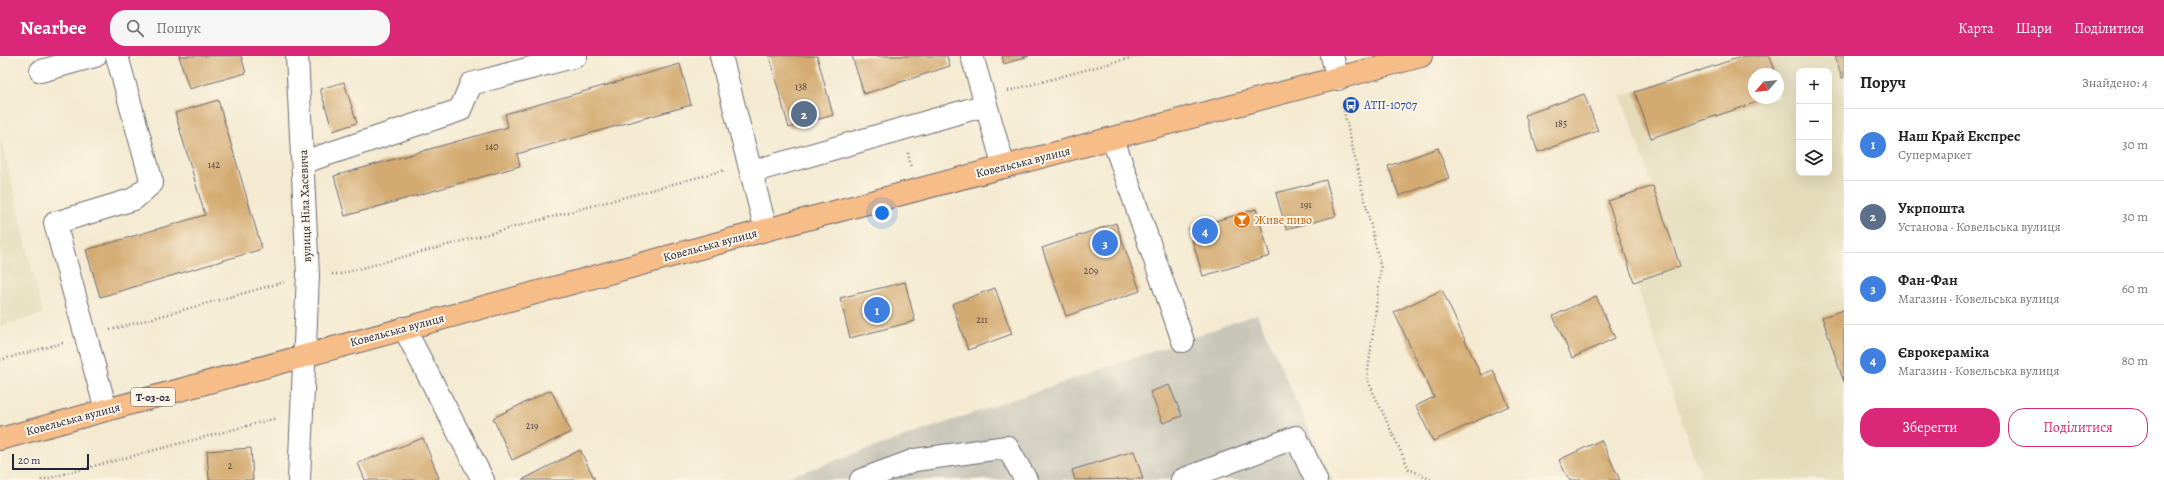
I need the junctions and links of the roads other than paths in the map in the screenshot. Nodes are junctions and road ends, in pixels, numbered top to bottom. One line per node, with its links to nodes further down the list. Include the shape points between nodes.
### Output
1 (95, 56): 9 (street)
2 (117, 56): 20 (street, via 152,183 134,199 54,223)
3 (297, 56): 13 (street, вулиця Ніла Хасевича)
4 (576, 56): 13 (street, via 471,84 460,110)
5 (721, 56): 15 (street)
6 (972, 56): 11 (street)
7 (1332, 56): 10 (street)
8 (1421, 56): 10 (main road, Ковельська вулиця / Т-03-02)
9 (41, 71)
10 (1338, 79): 12 (main road, Ковельська вулиця / Т-03-02)
11 (985, 102): 14 (street); 15 (street, via 902,129)
12 (1113, 139): 14 (main road, Ковельська вулиця / Т-03-02); 18 (street)
13 (304, 162): 19 (street, вулиця Ніла Хасевича, via 308,275)
14 (1004, 167): 16 (main road, Ковельська вулиця / Т-03-02)
15 (750, 168): 16 (street)
16 (766, 230): 17 (main road, Ковельська вулиця / Т-03-02)
17 (404, 328): 19 (main road, Ковельська вулиця / Т-03-02); 23 (street)
18 (1183, 341)
19 (305, 355): 20 (main road, Ковельська вулиця / Т-03-02); 22 (street, вулиця Ніла Хасевича)
20 (106, 410): 21 (main road, Ковельська вулиця / Т-03-02)
21 (0, 439)
22 (299, 480)
23 (483, 480)
24 (861, 480): 25 (street, via 915,460 1007,447)
25 (1026, 480)
26 (1182, 480): 27 (street, via 1296,437)
27 (1316, 480)

